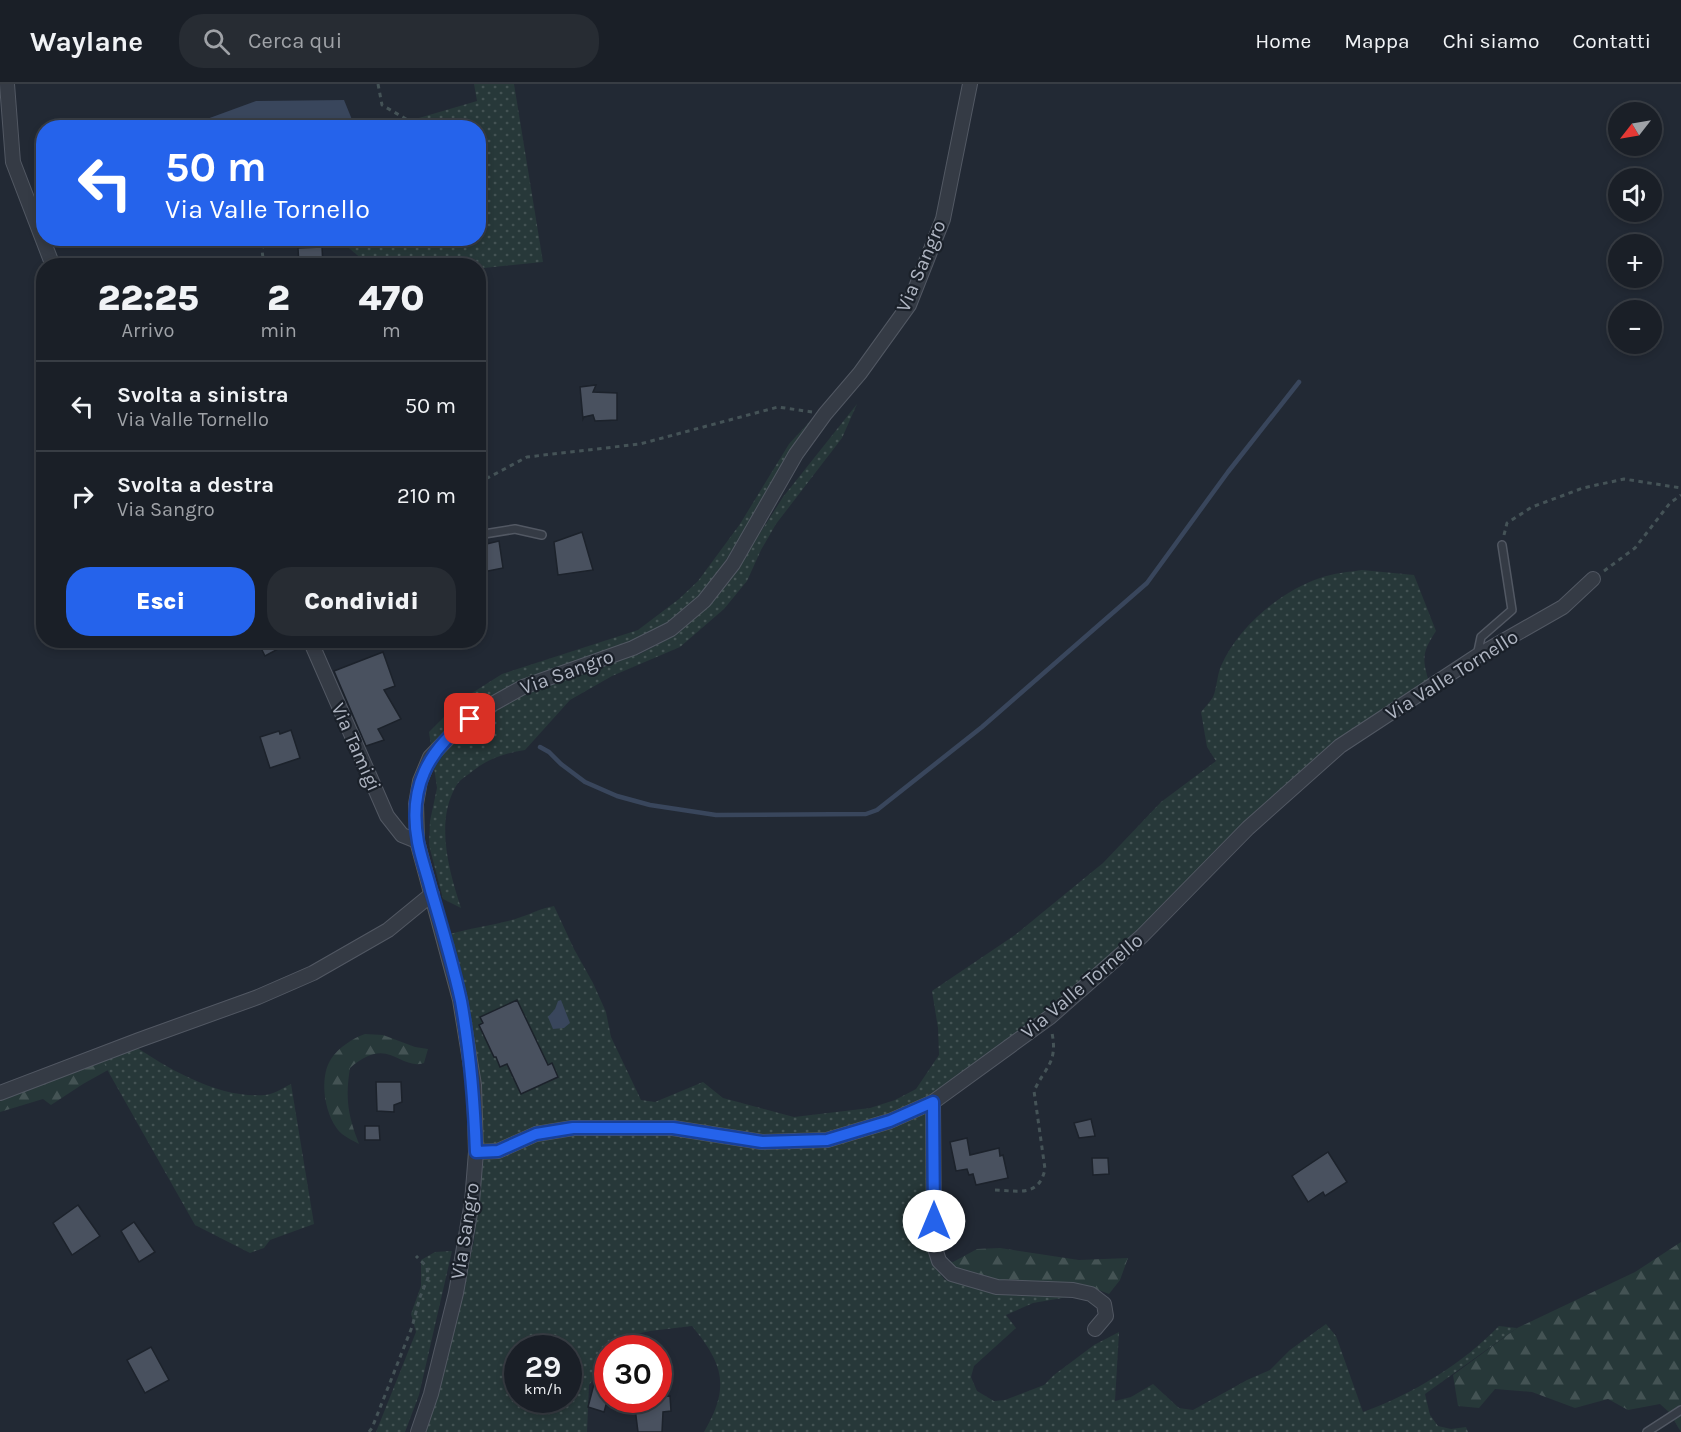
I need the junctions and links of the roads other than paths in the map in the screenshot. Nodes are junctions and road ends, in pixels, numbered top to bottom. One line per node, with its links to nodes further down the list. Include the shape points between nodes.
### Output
1 (7, 84): 3 (street, via 13,162)
2 (970, 84): 10 (street, Via Sangro, via 943,219 909,304 796,454 733,564 704,601 671,629 633,648 523,687 459,727 430,757 420,781)
3 (36, 222)
4 (486, 534): 5 (lane, via 516,529)
5 (542, 534)
6 (1502, 545): 9 (lane, via 1512,610 1481,637)
7 (1593, 579): 9 (street, Via Valle Tornello, via 1563,607)
8 (314, 648): 10 (street, Via Tamigi, via 387,816 402,835)
9 (1477, 656): 13 (street, Via Valle Tornello, via 1340,746 1248,828 1142,936 1044,1022)
10 (417, 841): 11 (street, Via Sangro)
11 (432, 894): 12 (street, via 388,930 313,973); 14 (street, Via Sangro, via 460,1000 474,1085)
12 (0, 1093)
13 (933, 1102): 14 (street, Via Valle Tornello, via 890,1121 827,1140 762,1142 673,1128 573,1128 536,1134 498,1151); 15 (street, via 934,1245 939,1261 952,1274 997,1287 1091,1294 1104,1304 1106,1316)
14 (476, 1152): 17 (street, Via Sangro, via 472,1202 456,1293)
15 (1095, 1329)
16 (1681, 1410): 18 (lane)
17 (418, 1432)
18 (1647, 1432)

